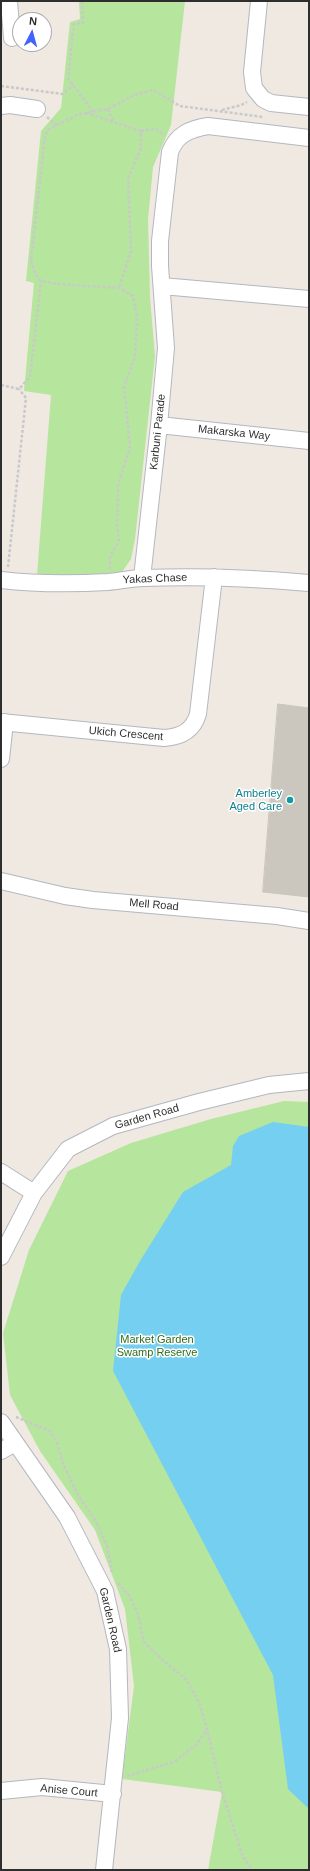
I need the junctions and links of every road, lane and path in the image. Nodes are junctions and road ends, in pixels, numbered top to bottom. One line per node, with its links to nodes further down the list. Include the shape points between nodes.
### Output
1 (82, 1): 5 (path, via 83,23 74,24 68,79)
2 (259, 1): 7 (street, via 252,72)
3 (6, 3): 4 (street)
4 (12, 38)
5 (73, 85): 6 (path, via 63,94); 12 (path)
6 (1, 86)
7 (257, 94): 9 (street, via 271,103); 13 (path, via 242,105)
8 (1, 106): 10 (street)
9 (309, 107)
10 (37, 109)
11 (108, 109): 12 (path); 13 (path, via 134,95 152,90 180,106); 16 (path)
12 (93, 111): 14 (path)
13 (219, 111): 15 (path)
14 (84, 113): 16 (path); 20 (path, via 56,124 45,136 31,260 35,274)
15 (269, 118)
16 (113, 122): 17 (path)
17 (141, 131): 19 (path, via 156,129); 22 (path, via 141,148 128,179 131,251)
18 (309, 138): 19 (street, via 208,126 189,131)
19 (174, 143): 21 (street, Karbuni Parade, via 170,152 160,241)
20 (41, 281): 22 (path); 25 (path, via 30,377)
21 (162, 286): 23 (street); 26 (street, Karbuni Parade, via 166,348)
22 (120, 288): 31 (path, via 132,296 137,318 135,357 124,387 130,447 118,485 119,542 110,556)
23 (309, 299)
24 (1, 384): 25 (path)
25 (19, 389): 30 (path, via 26,398)
26 (159, 425): 27 (street, Makarska Way); 29 (street, Karbuni Parade)
27 (309, 441)
28 (214, 577): 29 (street, Yakas Chase); 32 (street, Yakas Chase); 33 (street, Ukich Crescent, via 198,714 184,734 164,738)
29 (142, 578): 31 (street, Yakas Chase)
30 (4, 580): 31 (street, Yakas Chase, via 48,583)
31 (110, 581)
32 (309, 583)
33 (3, 722): 34 (street)
34 (1, 759)
35 (1, 881): 36 (street, Mell Road, via 93,900)
36 (309, 921)
37 (309, 1081): 39 (street, Garden Road, via 269,1085 112,1126 68,1150)
38 (1, 1172): 39 (street)
39 (34, 1193): 40 (street, Garden Road)
40 (1, 1257)
41 (6, 1418): 42 (street, Garden Road); 44 (path, via 50,1431 57,1442 63,1464 78,1495 95,1520 107,1545)
42 (15, 1443): 43 (street); 47 (street, Garden Road, via 67,1517 105,1591 118,1649 120,1718)
43 (1, 1451)
44 (113, 1577)
45 (117, 1582): 46 (path, via 130,1597 138,1614 144,1642 168,1666 186,1679 199,1702)
46 (208, 1729): 47 (path, via 196,1744 174,1762); 50 (path, via 222,1792 243,1857)
47 (114, 1787): 48 (street, Anise Court, via 42,1787); 49 (street, Garden Road)
48 (1, 1791)
49 (104, 1870)
50 (253, 1870)

